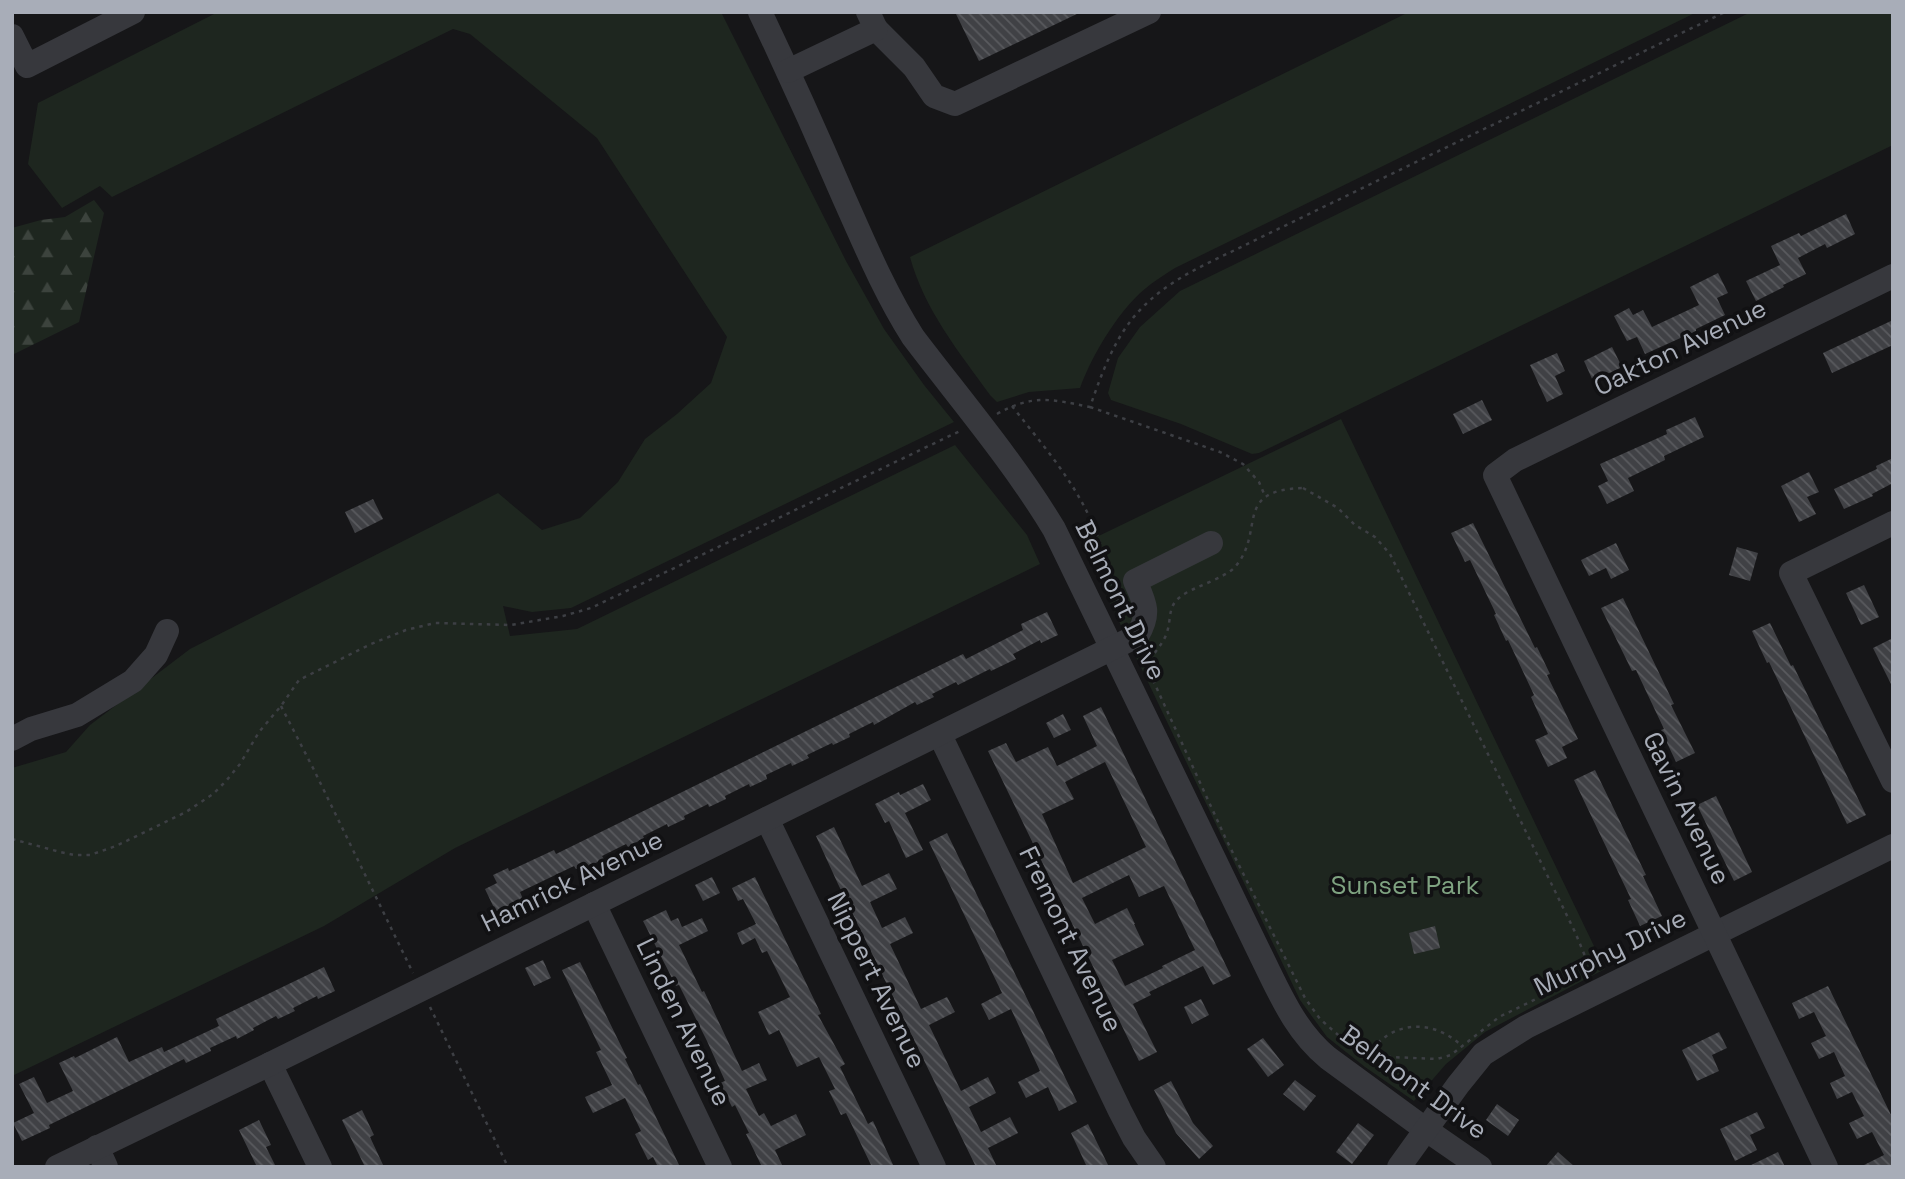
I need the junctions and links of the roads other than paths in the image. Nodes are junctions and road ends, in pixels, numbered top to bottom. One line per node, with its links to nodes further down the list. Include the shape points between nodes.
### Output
1 (133, 12): 6 (street)
2 (760, 12): 7 (street, Belmont Drive)
3 (1149, 12): 4 (street, via 955,104 934,96)
4 (872, 20): 7 (street)
5 (12, 36): 6 (street)
6 (20, 69)
7 (788, 71): 13 (street, Belmont Drive, via 899,315 1036,499)
8 (1893, 276): 9 (street, Oakton Avenue, via 1515,460)
9 (1495, 475): 20 (street, Gavin Avenue)
10 (1893, 523): 16 (street, via 1791,573)
11 (1212, 543): 13 (street, via 1135,581 1146,606 1146,623 1137,636)
12 (167, 631): 15 (street, via 156,655 133,681 77,715)
13 (1123, 643): 14 (street, Hamrick Avenue); 22 (street, Belmont Drive, via 1296,1024 1318,1050)
14 (940, 734): 17 (street, Hamrick Avenue); 28 (street, Fremont Avenue, via 1120,1111)
15 (12, 738)
16 (1893, 781)
17 (767, 819): 19 (street, Hamrick Avenue); 27 (street, Nippert Avenue)
18 (1893, 846): 20 (street, Murphy Drive)
19 (594, 904): 21 (street, Hamrick Avenue); 26 (street, Linden Avenue)
20 (1714, 934): 22 (street, Murphy Drive, via 1526,1027 1483,1054); 31 (street, Gavin Avenue)
21 (270, 1064): 23 (street, Hamrick Avenue); 25 (street)
22 (1425, 1129): 29 (street, Murphy Drive); 30 (street, Belmont Drive)
23 (101, 1157): 24 (street, Hamrick Avenue)
24 (57, 1167)
25 (320, 1167)
26 (720, 1167)
27 (934, 1167)
28 (1154, 1167)
29 (1399, 1167)
30 (1480, 1167)
31 (1826, 1167)

